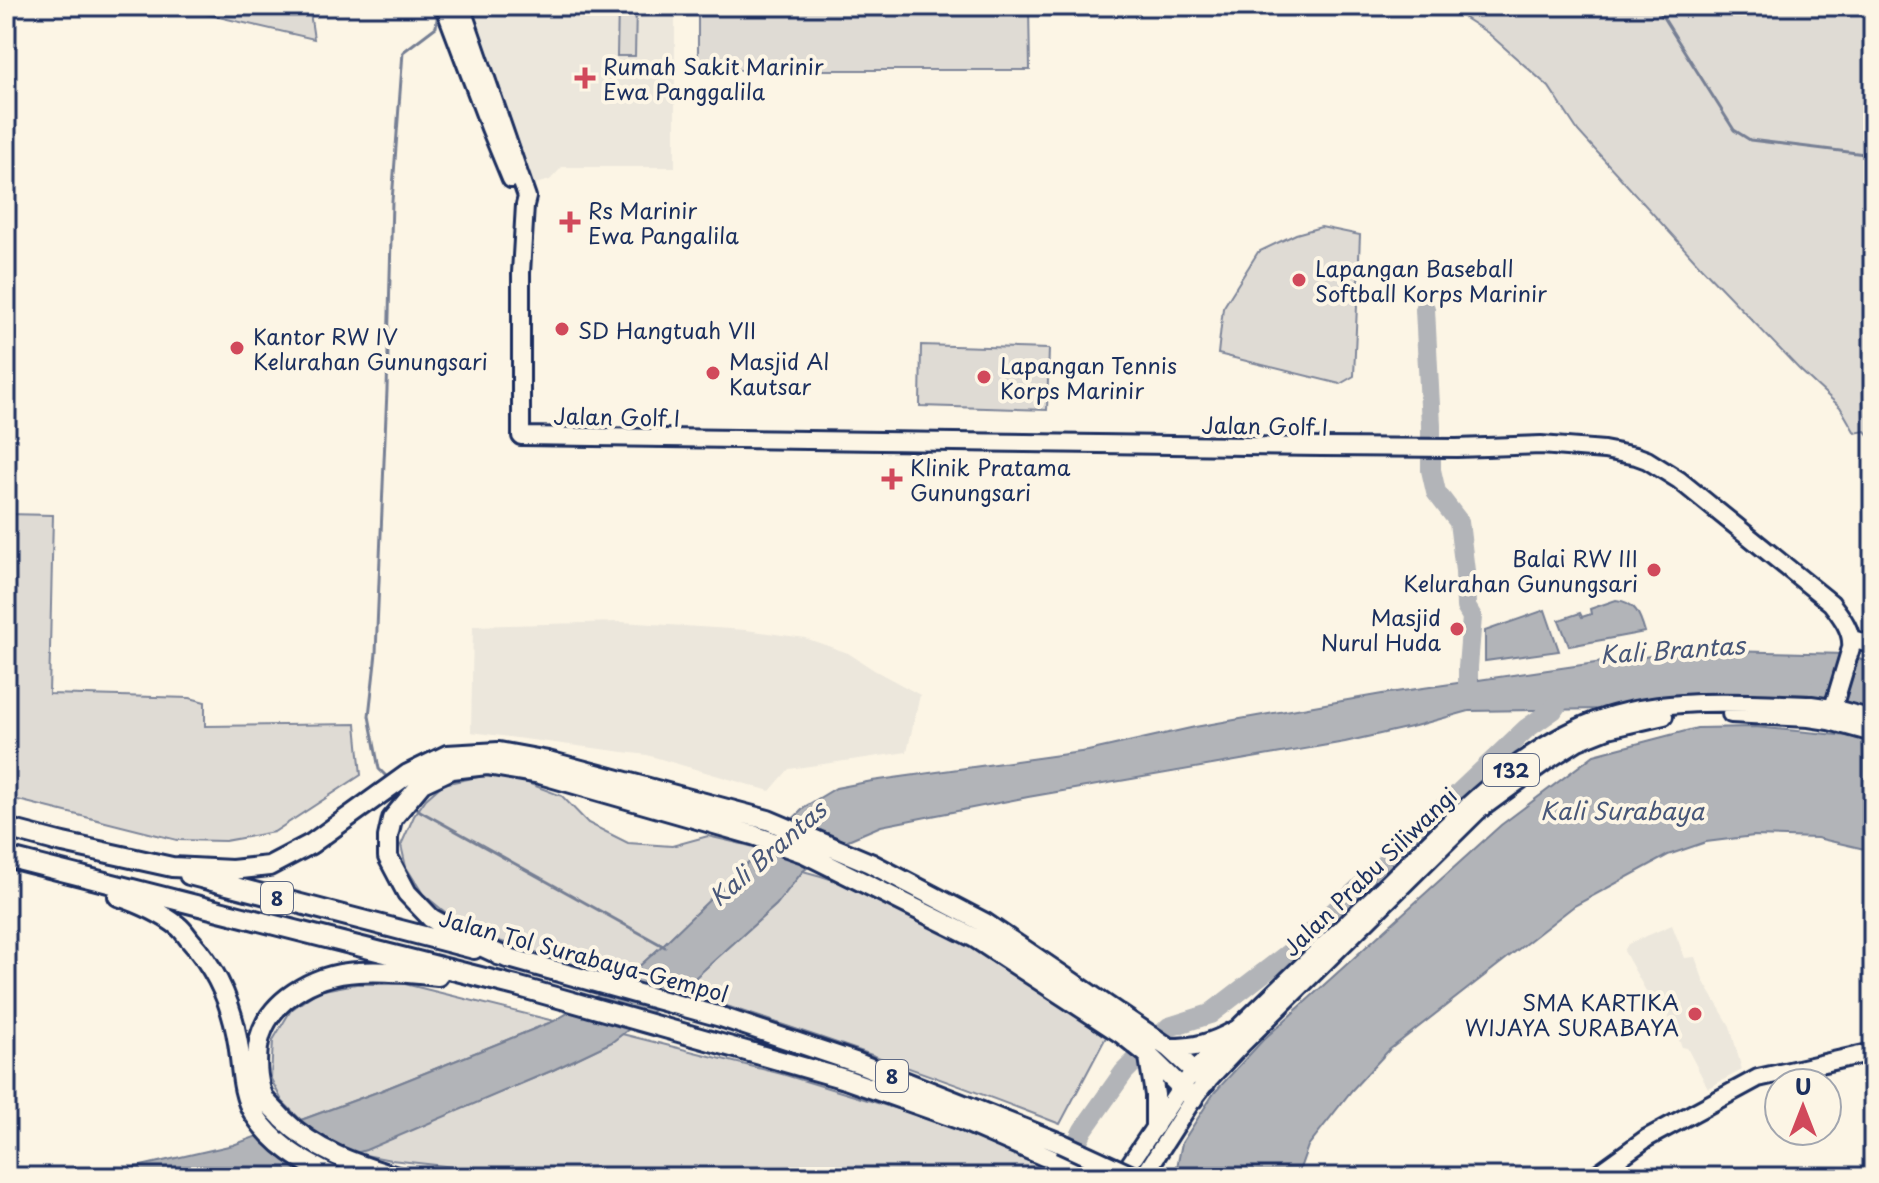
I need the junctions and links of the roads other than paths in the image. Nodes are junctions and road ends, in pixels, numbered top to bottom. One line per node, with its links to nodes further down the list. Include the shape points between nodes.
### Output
1 (444, 6): 3 (main road)
2 (461, 6): 3 (main road, via 527,197)
3 (525, 205): 4 (main road, Jalan Golf I, via 521,436 1541,445 1617,452 1647,460 1679,480 1831,603)
4 (1851, 643): 5 (main road); 6 (main road)
5 (1873, 645)
6 (1832, 709): 7 (main road, Jalan Prabu Siliwangi / 132); 8 (main road, Jalan Prabu Siliwangi / 132); 16 (main road, Jalan Prabu Siliwangi / 132, via 1769,703 1674,704 1616,714 1571,730 1470,802); 20 (main road, Jalan Prabu Siliwangi / 132, via 1652,718 1594,733 1561,751 1478,811)
7 (1873, 719)
8 (1873, 733)
9 (415, 779): 11 (highway, via 269,866 172,867); 13 (highway, via 392,819 388,857 407,893 431,918); 15 (highway, via 487,765 512,768 753,835 850,874 975,938); 15 (highway, via 447,755 499,752 768,820 870,863 985,923)
10 (6, 828): 11 (highway, Jalan Tol Surabaya–Gempol / 8)
11 (54, 841): 13 (highway, Jalan Tol Surabaya–Gempol / 8)
12 (6, 857): 14 (highway, Jalan Tol Surabaya–Gempol / 8); 22 (highway, via 140,903 179,927 203,954 225,994 234,1016 247,1097)
13 (507, 958): 24 (highway, Jalan Tol Surabaya–Gempol / 8, via 721,1017 858,1063)
14 (516, 986): 22 (highway, via 356,971 323,979 292,994 271,1014 260,1035); 24 (highway, Jalan Tol Surabaya–Gempol / 8, via 859,1084)
15 (1129, 1029): 17 (highway); 19 (highway)
16 (1235, 1031): 17 (highway, via 1198,1047); 20 (main road, Jalan Prabu Siliwangi / 132)
17 (1167, 1046): 20 (highway)
18 (1873, 1052): 31 (main road, via 1749,1082 1647,1138)
19 (1148, 1055): 21 (highway); 23 (highway)
20 (1200, 1076): 21 (main road)
21 (1187, 1093): 23 (main road); 30 (main road)
22 (259, 1106): 25 (highway, via 278,1142); 26 (highway, via 319,1148)
23 (1155, 1126): 28 (main road)
24 (1057, 1151): 27 (highway, Jalan Tol Surabaya–Gempol / 8); 29 (highway, Jalan Tol Surabaya–Gempol / 8, bridge)
25 (332, 1176)
26 (397, 1177)
27 (1092, 1177)
28 (1121, 1177)
29 (1134, 1177)
30 (1143, 1177)
31 (1593, 1177)

